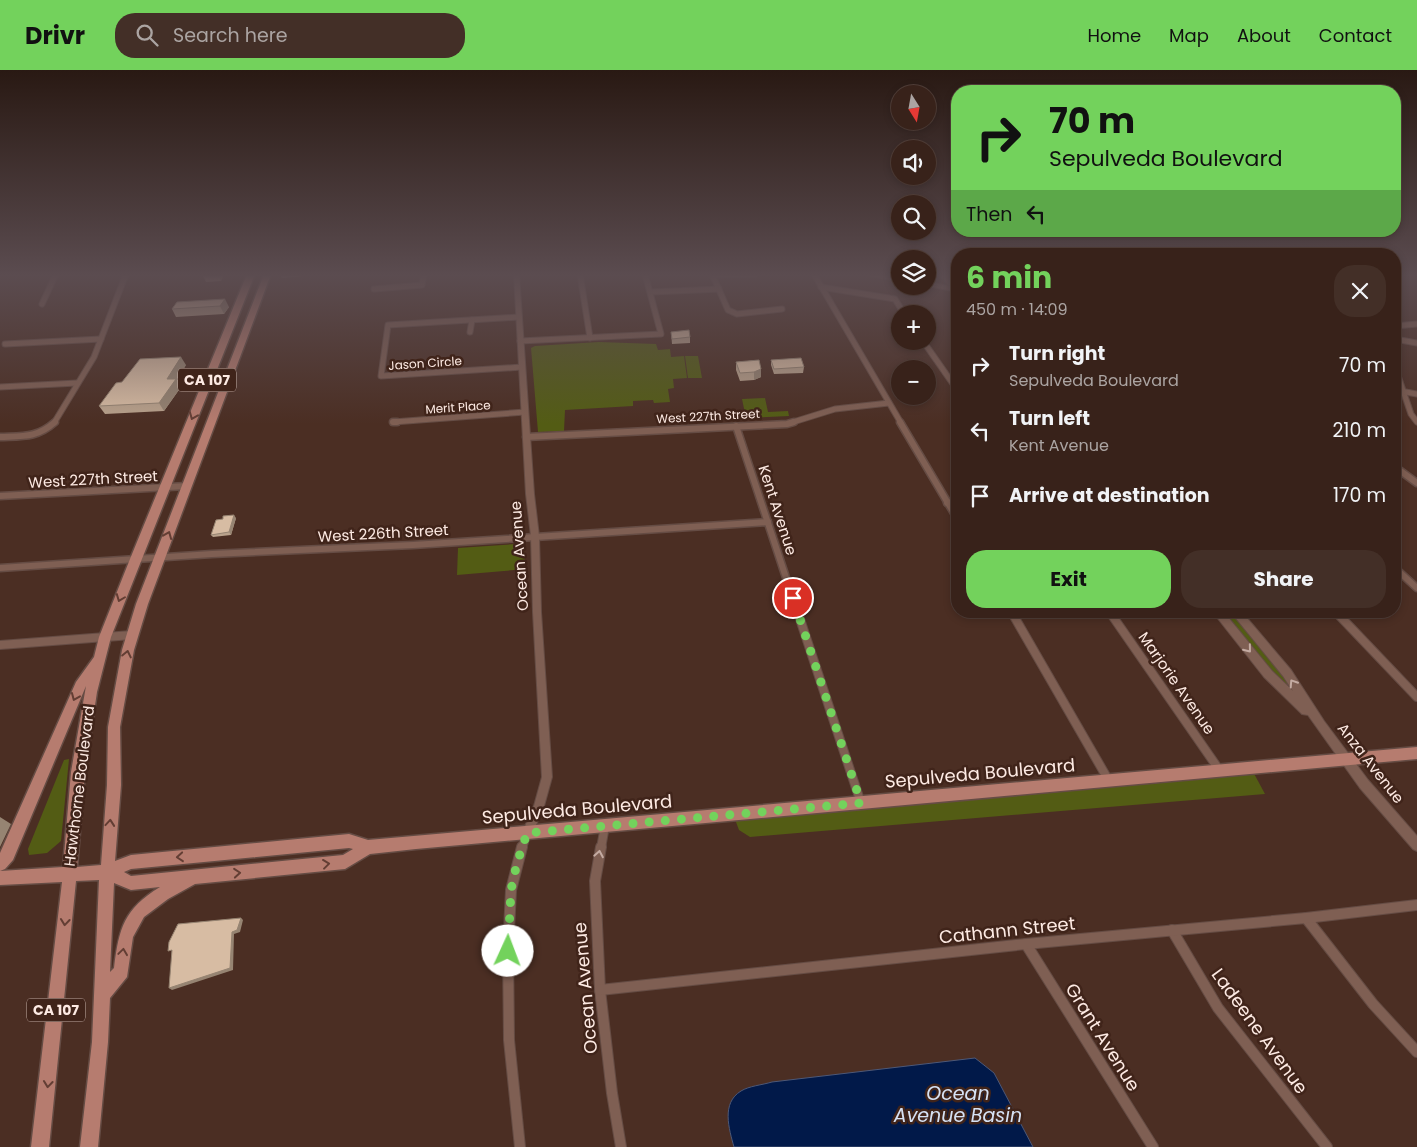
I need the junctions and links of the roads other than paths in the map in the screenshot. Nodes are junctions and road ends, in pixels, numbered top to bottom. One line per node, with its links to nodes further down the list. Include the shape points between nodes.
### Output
1 (107, 324): 14 (street)
2 (230, 324): 37 (main road, Hawthorne Boulevard / CA 107, one-way to 37)
3 (248, 324): 36 (main road, Hawthorne Boulevard / CA 107)
4 (388, 324): 20 (street, Jason Circle, via 381,376)
5 (471, 324): 12 (street)
6 (519, 324): 16 (street, Ocean Avenue)
7 (588, 324): 13 (street)
8 (659, 324): 13 (street, via 661,334)
9 (843, 324): 27 (street)
10 (1414, 324): 11 (street)
11 (1401, 325)
12 (470, 332)
13 (590, 338): 16 (street)
14 (101, 339): 18 (street); 22 (street)
15 (1401, 340): 17 (street)
16 (520, 342): 20 (street, Ocean Avenue)
17 (1417, 343)
18 (5, 344)
19 (929, 350): 21 (street)
20 (522, 367): 28 (street, Ocean Avenue)
21 (951, 381)
22 (78, 383): 23 (street); 33 (street, via 55,422 43,432)
23 (0, 387)
24 (1401, 388): 25 (street)
25 (1402, 391): 26 (street); 30 (street)
26 (1417, 394)
27 (889, 403): 31 (street, West 227th Street, via 835,409 787,424); 39 (street)
28 (525, 412): 29 (street, Merit Place); 32 (street, Ocean Avenue)
29 (393, 422)
30 (1417, 422)
31 (736, 426): 32 (street, West 227th Street); 42 (street, Kent Avenue)
32 (526, 437): 43 (street, Ocean Avenue)
33 (0, 438)
34 (1401, 471): 35 (street)
35 (1417, 483)
36 (187, 486): 37 (street, West 227th Street); 44 (main road, Hawthorne Boulevard / CA 107, one-way to 36)
37 (164, 487): 38 (street, West 227th Street); 45 (main road, Hawthorne Boulevard / CA 107)
38 (0, 496)
39 (948, 502): 40 (street); 41 (street)
40 (951, 502)
41 (951, 507)
42 (768, 522): 43 (street, West 226th Street); 64 (street, Kent Avenue)
43 (535, 536): 44 (street, West 226th Street); 66 (street, Ocean Avenue, via 548,777)
44 (159, 557): 45 (street, West 226th Street); 54 (main road, Hawthorne Boulevard / CA 107)
45 (135, 559): 46 (street, West 226th Street); 55 (main road, Hawthorne Boulevard / CA 107, one-way to 55)
46 (0, 568)
47 (1401, 573): 48 (street)
48 (1417, 588)
49 (1015, 618): 63 (street)
50 (1114, 618): 62 (street, Marjorie Avenue)
51 (1223, 618): 59 (main road, Anza Avenue, one-way to 59, via 1268,674)
52 (1241, 618): 59 (main road, Anza Avenue, one-way to 52, via 1287,672)
53 (1343, 618): 58 (street)
54 (132, 635): 55 (street); 70 (main road, Hawthorne Boulevard / CA 107, one-way to 54, via 114,785 114,727)
55 (105, 637): 56 (street); 57 (main road, Hawthorne Boulevard / CA 107)
56 (0, 645)
57 (100, 656): 69 (main road, one-way to 69, via 82,682 8,855); 71 (main road, Hawthorne Boulevard / CA 107, via 78,772)
58 (1417, 697)
59 (1320, 724): 61 (main road, Anza Avenue)
60 (1417, 753): 61 (main road, Sepulveda Boulevard)
61 (1346, 760): 62 (main road, Sepulveda Boulevard); 67 (main road, Anza Avenue)
62 (1220, 771): 63 (main road, Sepulveda Boulevard)
63 (1109, 781): 64 (main road, Sepulveda Boulevard)
64 (861, 803): 65 (main road, Sepulveda Boulevard)
65 (605, 826): 66 (main road, Sepulveda Boulevard); 78 (street, Ocean Avenue, one-way to 65, via 595,881)
66 (527, 833): 68 (main road, Sepulveda Boulevard); 83 (street, via 511,890 508,951 509,1040)
67 (1417, 845)
68 (368, 847): 70 (main road, Sepulveda Boulevard, one-way to 70, via 349,841 165,858 131,862); 72 (main road, Sepulveda Boulevard, one-way to 68, via 345,862)
69 (0, 864)
70 (107, 872): 71 (main road, Sepulveda Boulevard); 72 (main road, Sepulveda Boulevard, via 131,883); 79 (main road, Hawthorne Boulevard / CA 107)
71 (68, 874): 73 (main road, Sepulveda Boulevard); 81 (main road, Hawthorne Boulevard / CA 107, one-way to 81)
72 (195, 876): 79 (main road, one-way to 72, via 121,971 126,935 139,912)
73 (0, 878)
74 (1417, 905): 75 (street, Cathann Street)
75 (1306, 918): 76 (street, Cathann Street); 80 (street, via 1373,1004)
76 (1172, 930): 77 (street, Cathann Street); 86 (street, Ladeene Avenue, via 1218,1008)
77 (1026, 944): 78 (street, Cathann Street); 85 (street, Grant Avenue)
78 (600, 990): 84 (street, Ocean Avenue)
79 (102, 994): 82 (main road, Hawthorne Boulevard / CA 107)
80 (1417, 1052)
81 (40, 1147)
82 (89, 1147)
83 (520, 1147)
84 (621, 1147)
85 (1153, 1147)
86 (1327, 1147)

